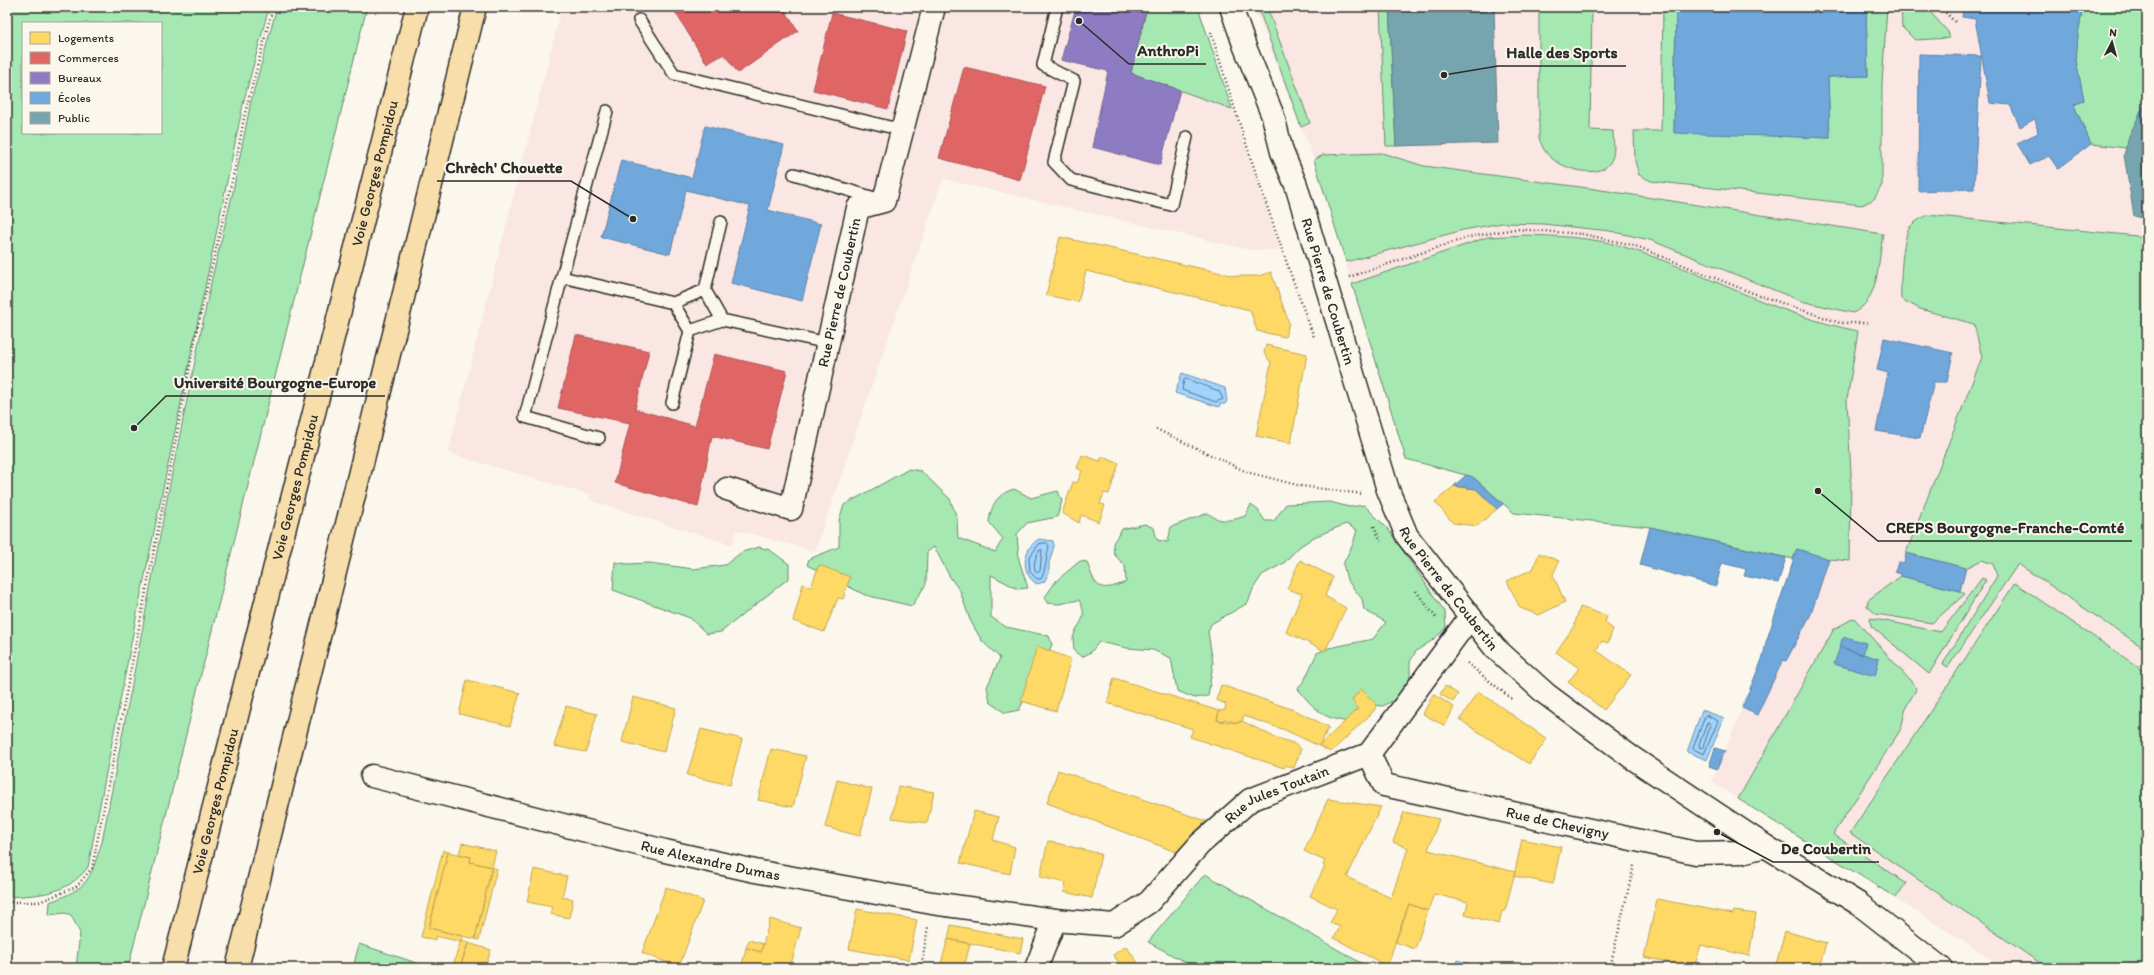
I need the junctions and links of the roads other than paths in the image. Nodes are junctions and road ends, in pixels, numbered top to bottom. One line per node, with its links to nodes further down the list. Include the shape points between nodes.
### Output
1 (416, 7): 27 (highway, Voie Georges Pompidou)
2 (475, 7): 28 (highway)
3 (934, 7): 8 (street)
4 (1057, 7): 9 (lane, via 1043,65 1074,81 1054,162 1071,180 1171,205)
5 (1231, 7): 22 (street, Rue Pierre de Coubertin, via 1273,116 1282,152 1296,185 1388,490 1407,536)
6 (639, 20): 8 (lane, via 674,74)
7 (607, 111): 13 (lane)
8 (902, 130): 11 (street)
9 (1187, 137)
10 (794, 174): 11 (lane)
11 (884, 200): 18 (street, Rue Pierre de Coubertin, via 858,208)
12 (721, 222): 14 (lane)
13 (562, 277): 15 (lane); 20 (lane, via 526,417)
14 (705, 290): 15 (lane); 16 (lane)
15 (673, 303): 17 (lane)
16 (722, 320): 17 (lane); 18 (lane)
17 (690, 331): 19 (lane)
18 (828, 343): 21 (street, Rue Pierre de Coubertin, via 791,510)
19 (672, 403)
20 (599, 438)
21 (727, 489)
22 (1470, 617): 23 (street); 25 (street, Rue Pierre de Coubertin, via 1495,648 1546,694 1631,757)
23 (1369, 754): 25 (street, Rue de Chevigny, via 1384,785 1696,853 1742,852); 26 (street, Rue Jules Toutain, via 1250,800 1200,844 1149,902 1114,925)
24 (372, 776): 26 (street, Rue Alexandre Dumas, via 755,871 932,903)
25 (1765, 846): 30 (street, Rue Pierre de Coubertin, via 1859,904)
26 (1055, 920): 29 (street)
27 (173, 968)
28 (237, 968)
29 (1036, 968)
30 (1941, 968)

